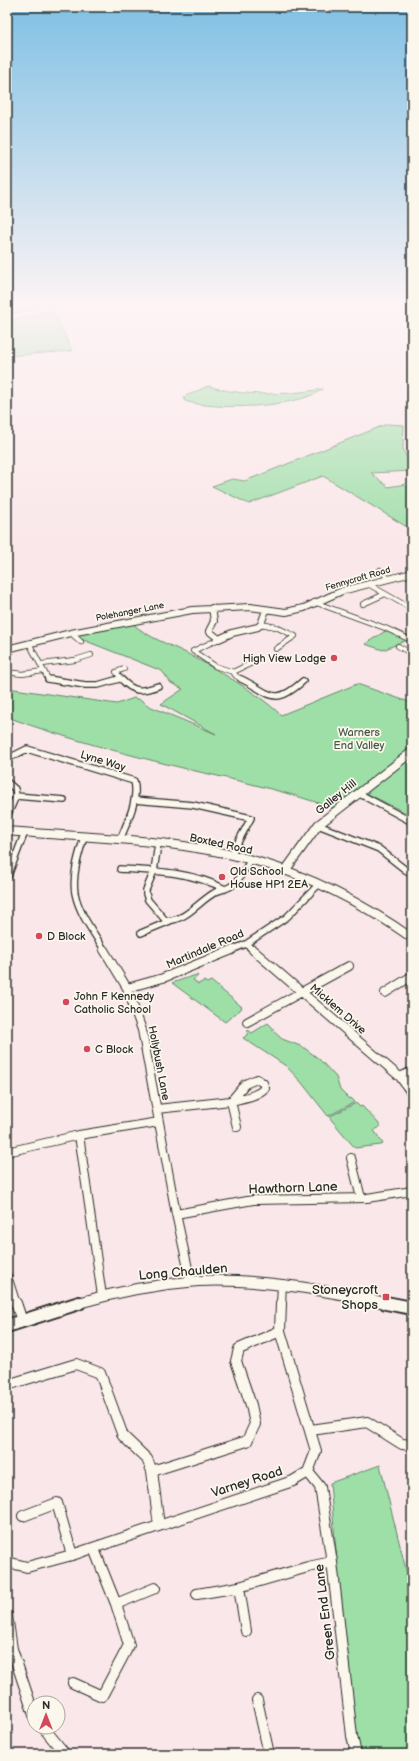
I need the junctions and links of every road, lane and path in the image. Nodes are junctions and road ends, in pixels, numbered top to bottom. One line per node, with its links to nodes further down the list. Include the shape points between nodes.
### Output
1 (380, 570): 3 (street)
2 (412, 573): 3 (street, Fennycroft Road)
3 (389, 579): 4 (street, Fennycroft Road)
4 (368, 584): 5 (street); 6 (street, Fennycroft Road)
5 (385, 594): 7 (street); 9 (street)
6 (314, 602): 11 (street, Fennycroft Road, via 304,608 286,612); 15 (street)
7 (363, 604)
8 (212, 608): 10 (street, Fennycroft Road); 11 (street, Fennycroft Road, via 250,607); 14 (street, via 214,622 209,631)
9 (412, 609)
10 (192, 610): 13 (street, Polehanger Lane)
11 (266, 610): 12 (street)
12 (261, 624): 14 (street, via 251,630); 19 (street, via 276,627 295,636)
13 (71, 632): 16 (street); 17 (street, Polehanger Lane)
14 (220, 639): 27 (street, via 193,651 215,666)
15 (412, 639): 20 (street, via 398,646)
16 (81, 642)
17 (29, 643): 18 (street, Polehanger Lane); 23 (street)
18 (7, 649)
19 (276, 649)
20 (412, 654)
21 (91, 655): 23 (street, via 75,660)
22 (256, 661): 27 (street)
23 (42, 664): 25 (street)
24 (124, 669): 28 (street, via 116,672)
25 (43, 671): 26 (street, via 22,674); 28 (street, via 48,679 85,685 98,685)
26 (7, 672)
27 (233, 672): 29 (street, via 271,696 277,697 293,690)
28 (121, 678): 30 (street, via 135,691 141,692)
29 (303, 681)
30 (158, 686)
31 (412, 752): 34 (street, Galley Hill)
32 (7, 759): 37 (street, Lyne Way, via 27,749 134,781 137,786)
33 (7, 782): 35 (street, via 15,788)
34 (358, 793): 39 (street); 40 (street, Galley Hill)
35 (16, 796): 36 (street); 38 (street)
36 (64, 800)
37 (134, 800): 44 (street, Lyne Way); 46 (street, via 193,805 251,818)
38 (7, 817)
39 (412, 822)
40 (318, 825): 50 (street, Galley Hill); 51 (street, via 379,849)
41 (7, 831): 42 (street, Boxted Road)
42 (25, 832): 43 (street, Boxted Road); 52 (street)
43 (84, 837): 44 (street, Boxted Road); 61 (street, Hollybush Lane, via 76,864 75,892 84,916)
44 (120, 840): 45 (street, Boxted Road)
45 (158, 844): 46 (street, Boxted Road); 49 (street)
46 (231, 855): 47 (street, Boxted Road)
47 (250, 861): 50 (street, Boxted Road); 54 (street, via 234,884)
48 (120, 869): 49 (street)
49 (154, 871): 54 (street, via 196,876); 55 (street, via 146,894 164,919)
50 (285, 871): 53 (street, Boxted Road)
51 (412, 875)
52 (8, 876)
53 (319, 884): 57 (street, Boxted Road, via 361,905); 58 (street, Martindale Road, via 287,917)
54 (225, 889): 55 (street, via 216,892 182,917)
55 (170, 921): 56 (street)
56 (141, 934)
57 (412, 938)
58 (246, 944): 61 (street, Martindale Road, via 163,978); 62 (street, Micklem Drive)
59 (349, 966): 62 (street)
60 (412, 976): 63 (street)
61 (127, 988): 68 (street, Hollybush Lane, via 142,1030)
62 (302, 992): 64 (street); 66 (street, Micklem Drive)
63 (385, 993)
64 (247, 1022)
65 (412, 1071): 66 (street)
66 (400, 1077): 67 (street, Micklem Drive)
67 (412, 1094)
68 (157, 1109): 69 (street, Hollybush Lane); 70 (street, via 231,1101)
69 (159, 1122): 71 (street); 76 (street, Hollybush Lane)
70 (237, 1127)
71 (79, 1135): 72 (street); 80 (street)
72 (7, 1152)
73 (351, 1158): 75 (street)
74 (412, 1191): 75 (street, Hawthorn Lane)
75 (361, 1198): 76 (street, Hawthorn Lane, via 253,1200)
76 (176, 1214): 78 (street, Hollybush Lane)
77 (7, 1276): 82 (street)
78 (190, 1282): 79 (street, Long Chaulden); 80 (street, Long Chaulden)
79 (282, 1284): 81 (street, Long Chaulden); 84 (street)
80 (102, 1296): 82 (street, Long Chaulden)
81 (412, 1308)
82 (22, 1321): 83 (street, Long Chaulden)
83 (7, 1326)
84 (280, 1331): 86 (street); 88 (street, via 240,1348 236,1361 255,1424 247,1441)
85 (7, 1385): 88 (street, via 76,1364 100,1373 124,1436 146,1459)
86 (311, 1430): 87 (street, via 368,1422 402,1444); 89 (street, via 316,1451)
87 (412, 1445)
88 (152, 1471): 91 (street)
89 (308, 1472): 91 (street, Varney Road, via 293,1481); 94 (street, Green End Lane, via 320,1487)
90 (23, 1516): 93 (street, via 57,1504)
91 (159, 1526): 92 (street, Varney Road)
92 (94, 1549): 93 (street, Varney Road); 99 (street)
93 (72, 1555): 95 (street, Varney Road, via 27,1567)
94 (332, 1562): 96 (street); 108 (street, Green End Lane)
95 (8, 1564)
96 (238, 1587): 98 (street); 101 (street)
97 (155, 1588): 99 (street)
98 (197, 1594)
99 (116, 1604): 102 (street, via 129,1645 102,1696)
100 (7, 1614): 103 (street, via 12,1649)
101 (246, 1631)
102 (73, 1683)
103 (27, 1695)
104 (257, 1700): 107 (street)
105 (50, 1735): 106 (street)
106 (65, 1754)
107 (269, 1754)
108 (356, 1754)

